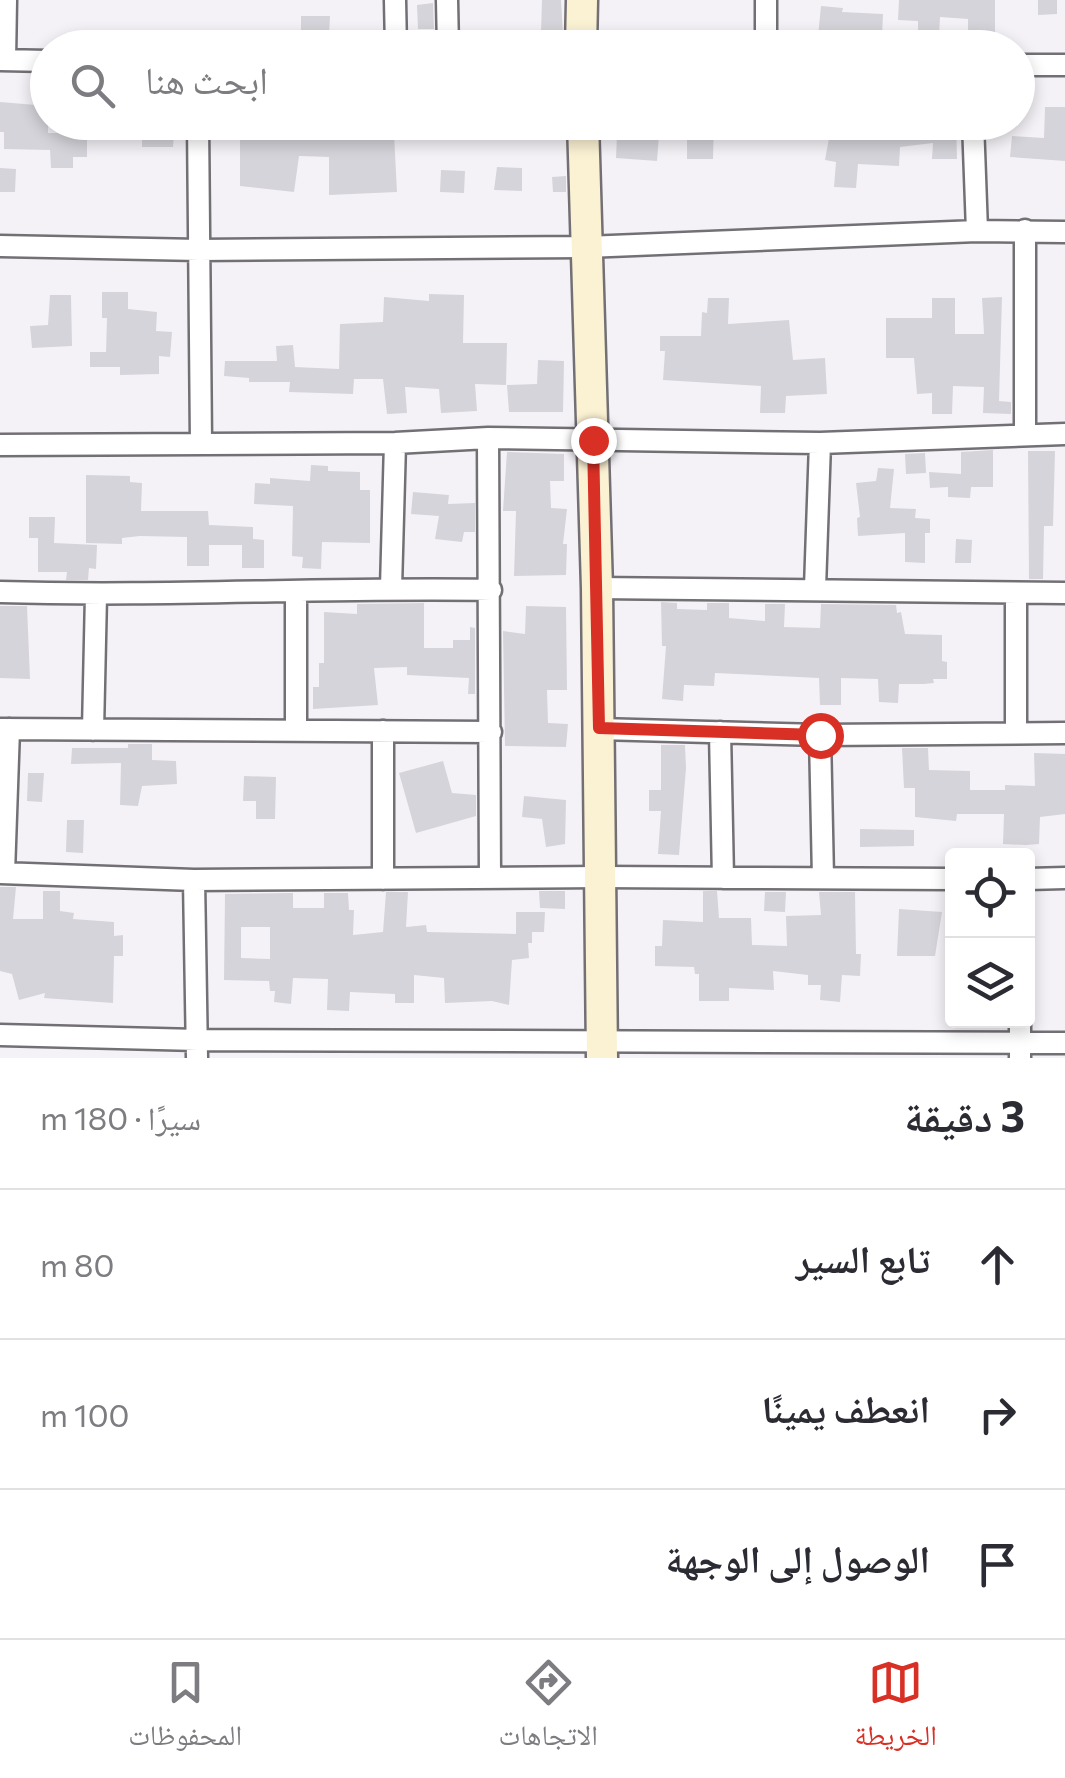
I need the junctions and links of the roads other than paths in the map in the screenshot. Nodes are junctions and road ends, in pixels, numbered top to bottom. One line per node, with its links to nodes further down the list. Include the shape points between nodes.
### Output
1 (6, 0): 10 (street)
2 (395, 0): 6 (street)
3 (448, 0): 7 (street)
4 (582, 0): 8 (street)
5 (766, 0): 9 (street)
6 (396, 30)
7 (448, 30)
8 (581, 30)
9 (766, 30)
10 (3, 60): 11 (street)
11 (30, 61)
12 (1035, 65): 13 (street)
13 (1065, 65)
14 (198, 140): 22 (street)
15 (583, 140): 21 (street)
16 (974, 140): 18 (street)
17 (1025, 230): 18 (street); 19 (street); 23 (street)
18 (977, 231): 21 (street)
19 (1065, 232)
20 (0, 246): 22 (street)
21 (586, 247): 22 (street); 26 (street)
22 (198, 250): 27 (street)
23 (1025, 433): 24 (street); 29 (street)
24 (1065, 434)
25 (488, 438): 26 (street); 28 (street); 34 (street)
26 (593, 440): 29 (street); 32 (street)
27 (201, 443): 28 (street); 30 (street)
28 (395, 443): 31 (street)
29 (820, 443): 33 (street)
30 (0, 445)
31 (392, 588): 34 (street); 36 (street)
32 (597, 588): 33 (street); 40 (street)
33 (815, 588): 38 (street)
34 (491, 590): 45 (street)
35 (0, 592): 39 (street)
36 (296, 592): 39 (street); 43 (street)
37 (1065, 592): 38 (street)
38 (1016, 593): 47 (street)
39 (96, 595): 42 (street)
40 (599, 728): 46 (street); 51 (street)
41 (5, 729): 42 (street); 50 (street)
42 (94, 730): 43 (street)
43 (296, 731): 44 (street)
44 (383, 731): 45 (street); 56 (street)
45 (491, 732): 52 (street)
46 (720, 732): 49 (street); 53 (street)
47 (1016, 732): 48 (street); 49 (street)
48 (1065, 733)
49 (820, 735): 54 (street)
50 (2, 873): 59 (street)
51 (600, 877): 52 (street); 53 (street); 64 (street)
52 (490, 878): 56 (street)
53 (723, 878): 54 (street)
54 (822, 878): 57 (street)
55 (1065, 878): 58 (street)
56 (382, 879): 59 (street)
57 (945, 879)
58 (1035, 879)
59 (194, 880): 63 (street)
60 (0, 1035): 63 (street)
61 (1020, 1040): 62 (street); 64 (street)
62 (1065, 1042)
63 (197, 1049): 64 (street)
64 (602, 1049)

